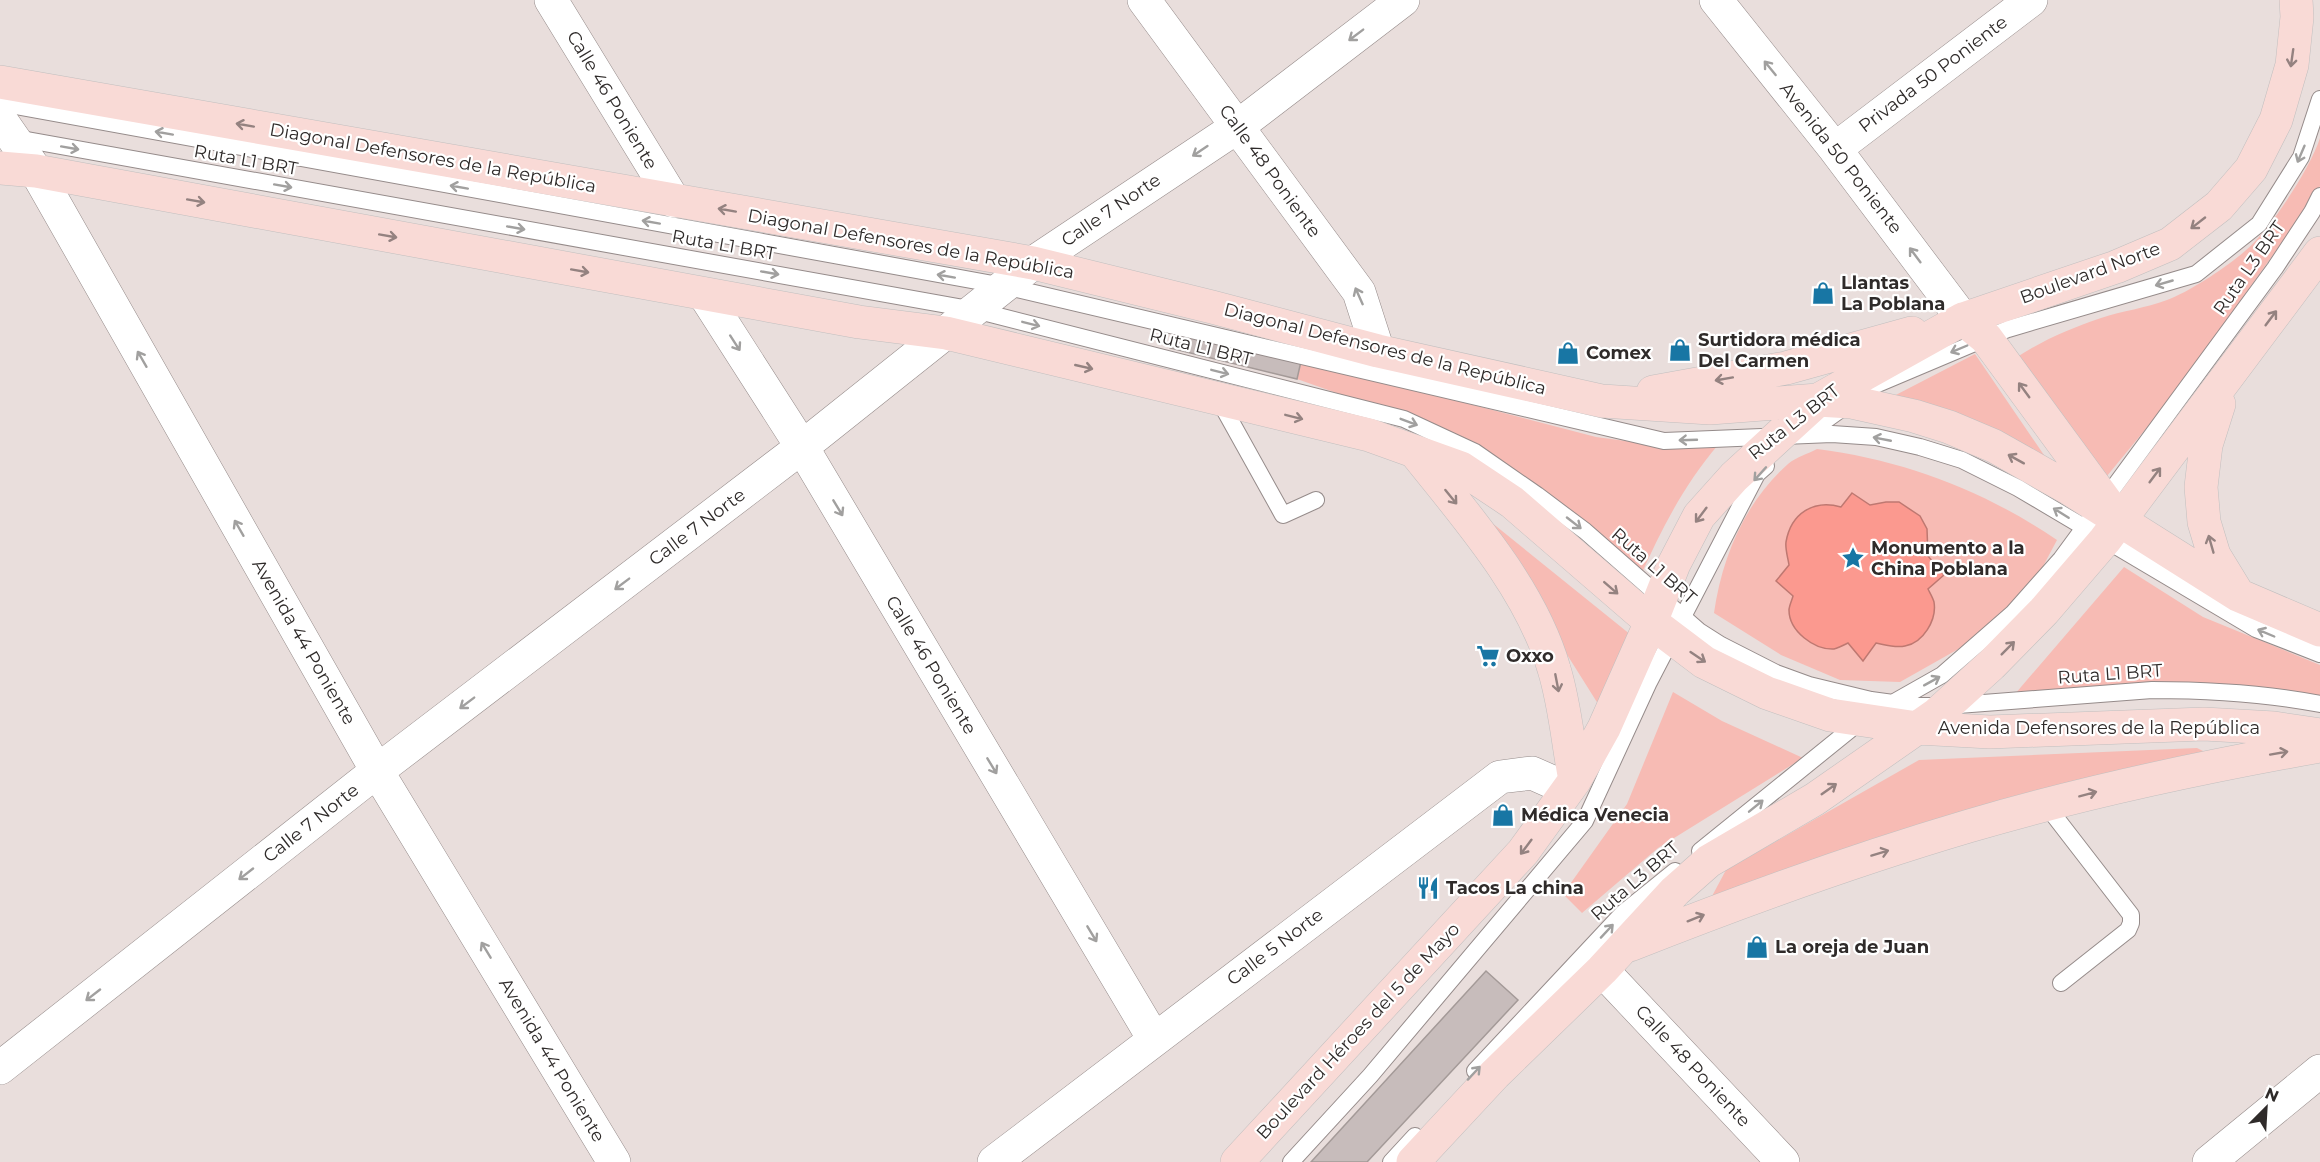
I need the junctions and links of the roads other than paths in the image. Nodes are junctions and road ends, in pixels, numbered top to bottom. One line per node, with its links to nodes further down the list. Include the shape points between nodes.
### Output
1 (551, 0): 16 (street, Calle 46 Poniente)
2 (1144, 0): 10 (street, Calle 48 Poniente)
3 (1403, 0): 10 (street, Calle 7 Norte, one-way to 10)
4 (1716, 0): 12 (street, Avenida 50 Poniente, one-way to 4)
5 (2031, 0): 12 (street, Privada 50 Poniente)
6 (2292, 6): 22 (main road, Boulevard Norte, one-way to 22, via 2292,65 2276,120 2251,169 2219,206 2170,244)
7 (0, 82): 16 (main road, Diagonal Defensores de la República, one-way to 7)
8 (2320, 99): 22 (lane, Ruta L3 BRT, one-way to 22, via 2301,157 2259,224 2196,274 2008,329)
9 (0, 103): 19 (lane, Ruta L1 BRT, one-way to 9)
10 (1237, 126): 18 (street, Calle 7 Norte, one-way to 18); 24 (street, Calle 48 Poniente, one-way to 10, via 1359,292)
11 (4, 131): 14 (street, Avenida 44 Poniente); 21 (lane, Ruta L1 BRT, one-way to 21)
12 (1835, 149): 22 (street, Avenida 50 Poniente, one-way to 12)
13 (0, 168): 14 (main road)
14 (36, 171): 20 (main road, one-way to 20); 46 (street, Avenida 44 Poniente, one-way to 14)
15 (2320, 196): 34 (lane, Ruta L3 BRT)
16 (674, 201): 18 (main road, Diagonal Defensores de la República, one-way to 16)
17 (2320, 253): 25 (main road, one-way to 17)
18 (1033, 263): 19 (street, Calle 7 Norte); 24 (main road, Diagonal Defensores de la República)
19 (1004, 286): 21 (street, Calle 7 Norte); 30 (lane, Ruta L1 BRT, one-way to 19, via 1664,441)
20 (704, 294): 23 (main road); 31 (street, Calle 46 Poniente, one-way to 31)
21 (975, 310): 23 (street, Calle 7 Norte); 36 (lane, Ruta L1 BRT, one-way to 36, via 1404,419 1475,452 1585,531)
22 (1974, 328): 27 (main road, Boulevard Norte); 28 (main road, one-way to 28, via 1786,368); 29 (lane, Ruta L3 BRT, one-way to 29); 34 (main road, one-way to 22)
23 (946, 333): 26 (main road, one-way to 26); 31 (street, Calle 7 Norte)
24 (1378, 351): 28 (main road, Diagonal Defensores de la República)
25 (2229, 373): 34 (main road, one-way to 25); 35 (main road, one-way to 25, via 2214,555 2204,522 2201,488 2206,445)
26 (1219, 399): 32 (main road, one-way to 32, via 1369,435); 33 (lane, via 1283,515)
27 (1818, 400): 28 (main road, Diagonal Defensores de la República, via 1710,408); 29 (main road); 30 (main road, Boulevard Héroes del 5 de Mayo)
28 (1602, 401)
29 (1851, 402): 30 (lane, Ruta L3 BRT); 34 (main road, one-way to 29, via 2070,489 1994,446 1914,416)
30 (1790, 436): 34 (lane, Ruta L1 BRT, one-way to 30, via 2018,488 1962,460 1920,447 1876,437); 36 (main road, Boulevard Héroes del 5 de Mayo, one-way to 36, via 1699,516 1674,564)
31 (802, 447): 46 (street, Calle 7 Norte, one-way to 46); 51 (street, Calle 46 Poniente, one-way to 51)
32 (1415, 452): 36 (main road, one-way to 36, via 1461,468); 47 (main road, one-way to 47, via 1485,540 1534,617 1554,669)
33 (1316, 500)
34 (2103, 519): 35 (main road); 38 (lane, Ruta L1 BRT, one-way to 34, via 2256,629); 39 (lane, Ruta L3 BRT, one-way to 34, via 1942,675 2013,613); 41 (main road, one-way to 34, via 2044,611)
35 (2238, 595): 37 (main road)
36 (1667, 619): 39 (lane, Ruta L1 BRT, via 1776,673 1809,685); 42 (main road, Avenida Defensores de la República, one-way to 42, via 1704,662 1767,693 1830,715); 47 (main road, Boulevard Héroes del 5 de Mayo); 57 (lane, via 1649,682 1585,820 1370,1076)
37 (2320, 630)
38 (2320, 654)
39 (1893, 703): 41 (lane, Ruta L1 BRT); 42 (lane, Ruta L3 BRT)
40 (2320, 704): 41 (lane, Ruta L1 BRT, via 2235,691 2152,690)
41 (1946, 706): 43 (main road)
42 (1862, 720): 43 (main road, Avenida Defensores de la República); 58 (lane, Ruta L3 BRT, one-way to 42, via 1623,913)
43 (1917, 728): 44 (main road, Avenida Defensores de la República, via 1990,732 2204,724); 49 (main road, one-way to 43, via 1675,891 1709,861 1815,799)
44 (2320, 735)
45 (2320, 746): 48 (main road, one-way to 45, via 2224,763)
46 (377, 771): 52 (street, Calle 7 Norte, one-way to 52); 54 (street, Avenida 44 Poniente, one-way to 46)
47 (1572, 785): 51 (street, Calle 5 Norte, via 1532,773 1500,777); 56 (main road, Boulevard Héroes del 5 de Mayo, one-way to 56, via 1523,852)
48 (2046, 805): 49 (main road, one-way to 48, via 1737,903 1853,862); 50 (lane, via 2131,915 2128,930)
49 (1612, 959): 59 (main road, via 1495,1074); 60 (street, Calle 48 Poniente)
50 (2061, 983)
51 (1154, 1039): 55 (street, Calle 5 Norte)
52 (0, 1068)
53 (2320, 1071): 61 (street)
54 (614, 1162)
55 (994, 1162)
56 (1237, 1162)
57 (1291, 1162)
58 (1391, 1162)
59 (1413, 1162)
60 (1783, 1162)
61 (2209, 1162)

